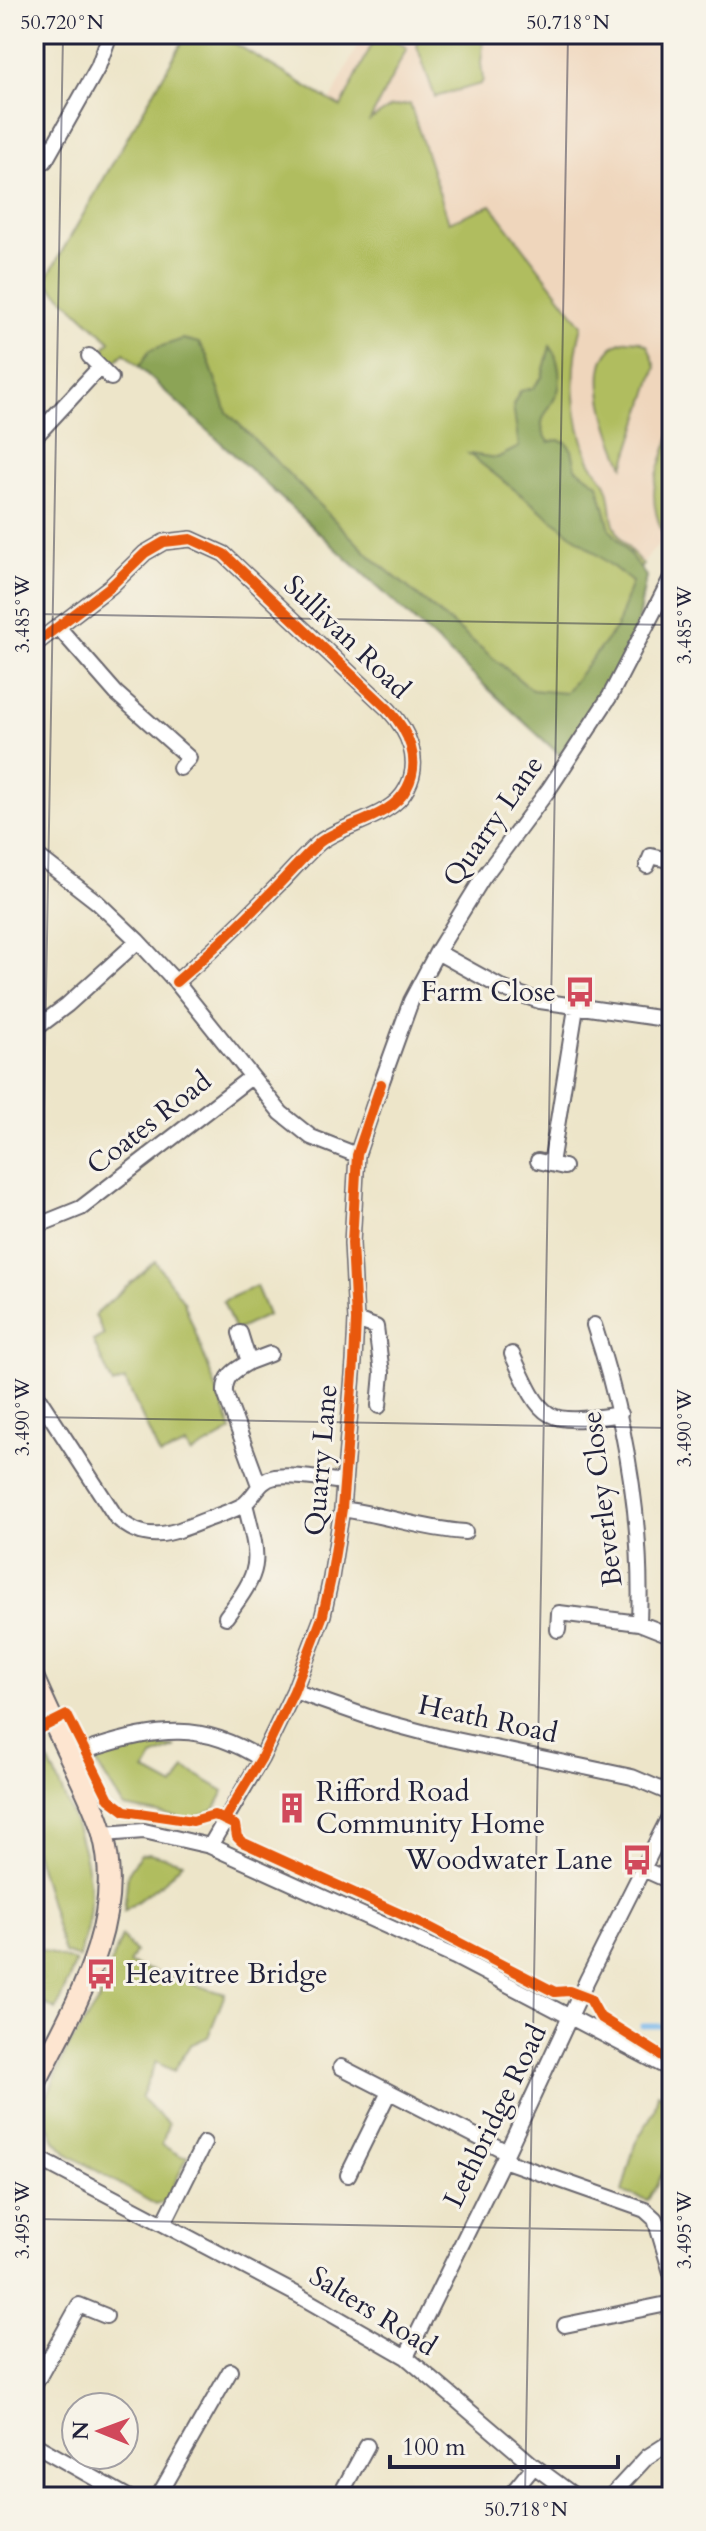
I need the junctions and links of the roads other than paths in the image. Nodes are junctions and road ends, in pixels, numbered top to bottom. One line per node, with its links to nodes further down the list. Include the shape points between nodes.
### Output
1 (110, 34): 2 (street, via 98,67 47,155)
2 (34, 138)
3 (111, 378): 4 (street, via 94,362)
4 (34, 438)
5 (672, 576): 13 (street, Quarry Lane, via 610,696)
6 (59, 628): 7 (street, Sullivan Road); 8 (street, via 116,693); 14 (street, Sullivan Road, via 145,553 164,542 191,539 224,554 304,627 389,710 409,738 413,757 406,791 381,811 321,841)
7 (34, 645)
8 (190, 758)
9 (34, 853): 12 (street)
10 (651, 855): 11 (street)
11 (672, 861)
12 (138, 941): 14 (street); 17 (street)
13 (437, 952): 15 (street, via 504,989); 19 (street, Quarry Lane, via 411,1001)
14 (176, 982): 18 (street)
15 (576, 1008): 16 (street); 20 (street)
16 (672, 1020)
17 (34, 1030)
18 (251, 1077): 19 (street, via 295,1126); 21 (street, Coates Road, via 81,1208)
19 (357, 1155): 22 (street, Quarry Lane, via 352,1243)
20 (551, 1164)
21 (34, 1227)
22 (356, 1320): 29 (street, via 376,1327 382,1373); 31 (street, Quarry Lane)
23 (594, 1325): 30 (street, Beverley Close)
24 (240, 1333): 27 (street)
25 (270, 1354): 27 (street)
26 (511, 1354): 30 (street, via 532,1399 544,1412 560,1419)
27 (249, 1362): 32 (street, via 234,1371 225,1386)
28 (34, 1391): 33 (street, via 128,1529 162,1535)
29 (379, 1406)
30 (620, 1414): 39 (street, Beverley Close, via 641,1569)
31 (344, 1482): 32 (street, via 273,1477); 34 (street, Quarry Lane)
32 (259, 1485): 33 (street)
33 (245, 1504): 38 (street, via 256,1561 251,1584)
34 (342, 1509): 36 (street); 43 (street, Quarry Lane, via 323,1615)
35 (441, 1513): 36 (street)
36 (441, 1530): 37 (street)
37 (465, 1532)
38 (226, 1617)
39 (639, 1623): 40 (street, via 559,1613); 41 (street)
40 (558, 1630)
41 (672, 1636)
42 (34, 1679): 48 (main road)
43 (294, 1691): 45 (street, Quarry Lane); 46 (street, Heath Road, via 377,1720 632,1777)
44 (94, 1748): 45 (street, via 137,1734 201,1732 236,1743)
45 (261, 1759): 49 (street, Quarry Lane)
46 (672, 1794)
47 (672, 1811): 50 (street, Lethbridge Road)
48 (103, 1834): 49 (street, via 144,1831); 55 (main road, via 109,1896 102,1941)
49 (210, 1846): 52 (street, via 455,1957)
50 (643, 1869): 51 (street); 52 (street, Lethbridge Road)
51 (672, 1882)
52 (571, 2018): 54 (street); 59 (street, Lethbridge Road)
53 (341, 2067): 56 (street)
54 (672, 2070)
55 (34, 2086)
56 (389, 2092): 59 (street); 60 (street)
57 (204, 2143): 61 (street)
58 (34, 2156): 61 (street, Salters Road)
59 (505, 2156): 62 (street, via 645,2210 655,2219); 66 (street, Lethbridge Road)
60 (348, 2175)
61 (164, 2223): 66 (street, Salters Road)
62 (672, 2276)
63 (672, 2303): 65 (street)
64 (106, 2316): 68 (street, via 79,2305)
65 (565, 2325)
66 (406, 2357): 72 (street, Salters Road)
67 (230, 2371): 74 (street)
68 (34, 2386)
69 (672, 2441): 78 (street, via 647,2457)
70 (34, 2444): 73 (street)
71 (367, 2446): 75 (street)
72 (534, 2466): 76 (street); 77 (street, Salters Road)
73 (128, 2497)
74 (158, 2497)
75 (339, 2497)
76 (509, 2497)
77 (576, 2497)
78 (610, 2497)

